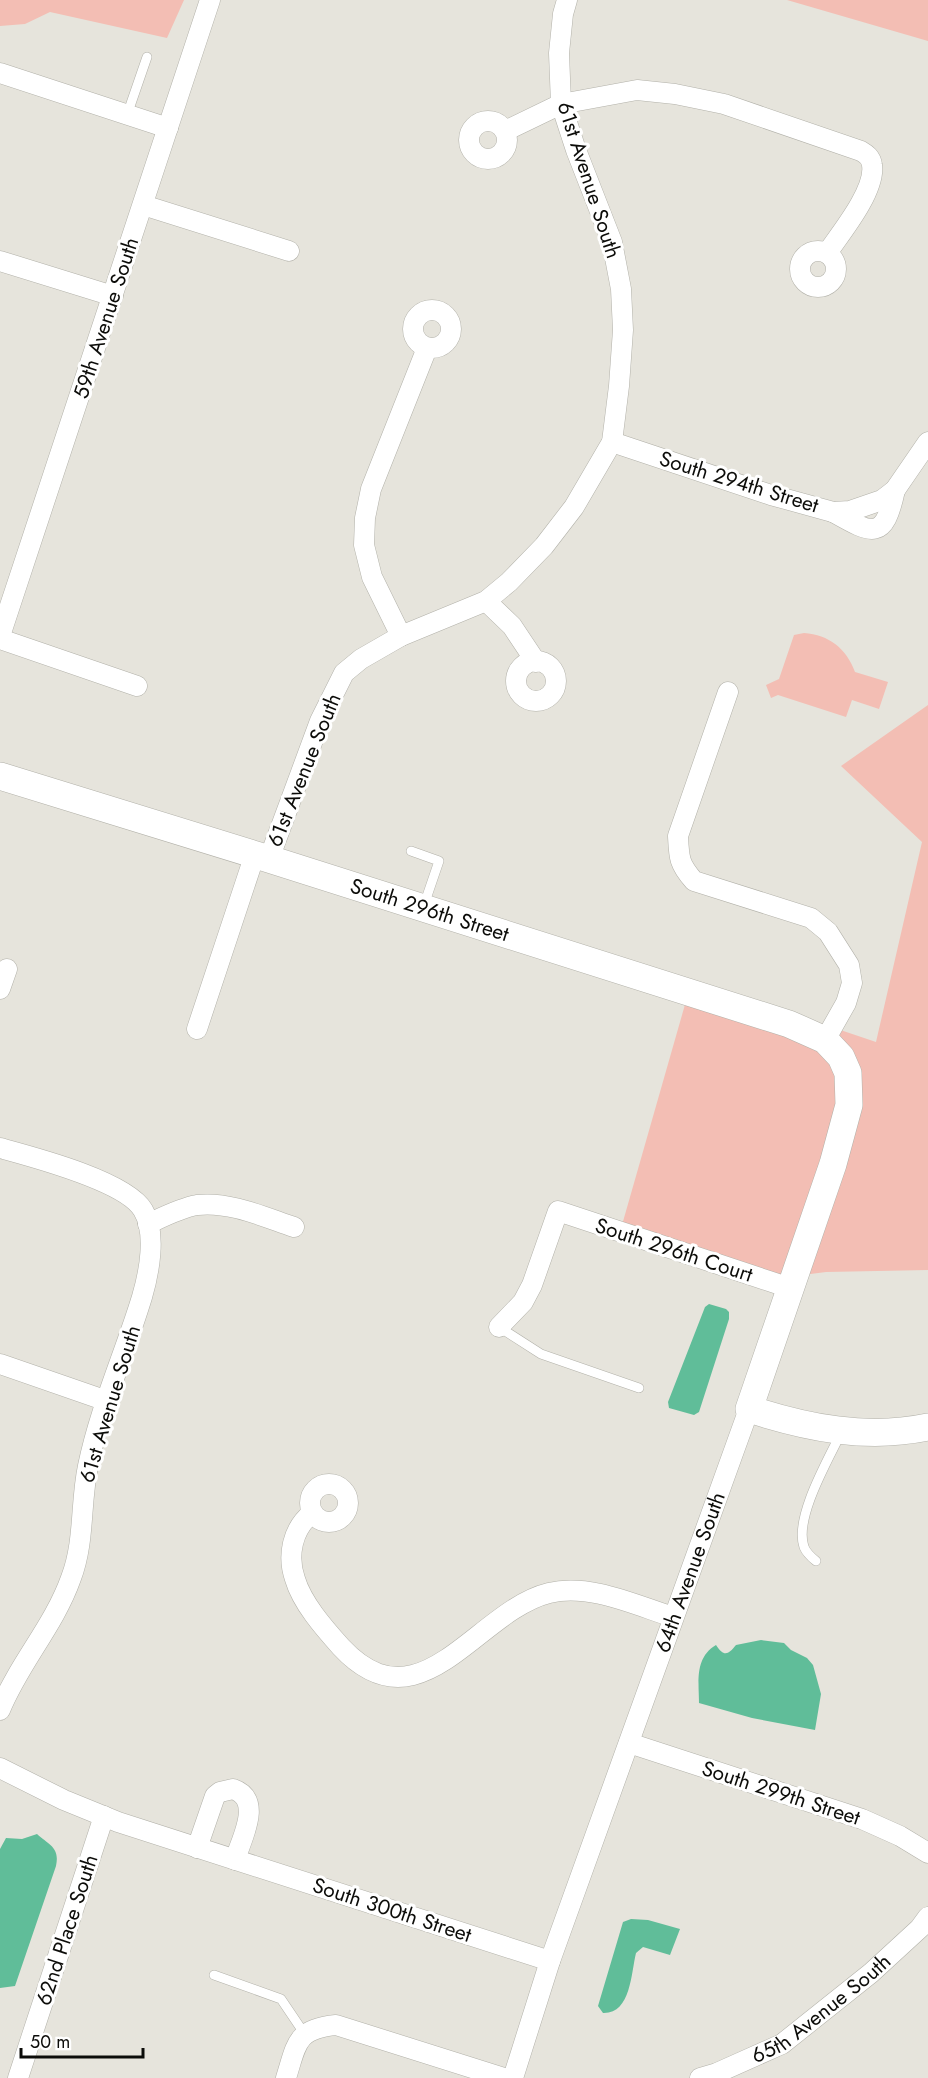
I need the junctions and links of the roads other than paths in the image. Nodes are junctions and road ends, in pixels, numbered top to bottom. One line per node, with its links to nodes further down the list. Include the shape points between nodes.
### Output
1 (210, 0): 7 (street, 59th Avenue South)
2 (567, 0): 5 (street, 61st Avenue South, via 559,52)
3 (147, 57): 6 (lane)
4 (0, 73): 6 (street)
5 (561, 104): 8 (street); 11 (street, via 637,90 675,94 724,104 861,151 869,156 871,180); 15 (street, 61st Avenue South, via 612,242 621,289 621,353)
6 (127, 115): 7 (street)
7 (168, 128): 9 (street, 59th Avenue South)
8 (505, 131)
9 (143, 205): 10 (street); 13 (street, 59th Avenue South)
10 (289, 251)
11 (827, 253)
12 (0, 261): 13 (street)
13 (113, 296): 21 (street, 59th Avenue South)
14 (427, 348): 20 (street, via 371,489 365,518 364,545 372,577)
15 (612, 442): 18 (street, South 294th Street); 19 (street, 61st Avenue South, via 574,507 544,546)
16 (928, 442): 17 (street)
17 (895, 490): 18 (street, South 294th Street, via 867,507); 18 (street, via 887,519 875,530 866,530)
18 (833, 512)
19 (486, 601): 20 (street, 61st Avenue South); 22 (street, via 512,626)
20 (401, 636): 27 (street, 61st Avenue South, via 344,673)
21 (0, 637): 23 (street)
22 (536, 662)
23 (137, 686)
24 (728, 692): 32 (street, via 678,836 679,855 683,868 694,880 811,918 828,932 849,965 852,983 846,1004)
25 (0, 776): 27 (street, South 296th Street)
26 (411, 851): 28 (lane, via 438,861)
27 (262, 856): 28 (street, South 296th Street); 31 (street, 61st Avenue South)
28 (423, 908): 32 (street, South 296th Street, via 789,1024)
29 (7, 969): 30 (street)
30 (0, 989)
31 (197, 1029)
32 (825, 1040): 33 (street, South 296th Street)
33 (845, 1065): 37 (street, 64th Avenue South, via 850,1098 844,1130)
34 (0, 1148): 35 (street, via 106,1183 134,1200 144,1210)
35 (148, 1224): 36 (street, via 188,1207 208,1205 237,1209); 41 (street, 61st Avenue South, via 148,1275)
36 (294, 1227)
37 (790, 1288): 38 (street, South 296th Court, via 558,1211 523,1302); 42 (street, 64th Avenue South)
38 (499, 1327): 40 (lane, via 542,1354)
39 (0, 1364): 41 (street)
40 (639, 1388)
41 (107, 1401): 48 (street, 61st Avenue South, via 88,1465 81,1538 73,1572 55,1616 19,1670)
42 (749, 1409): 44 (street, via 804,1426); 47 (street, 64th Avenue South)
43 (928, 1427): 44 (street)
44 (842, 1431): 46 (lane, via 807,1504 802,1536 804,1546)
45 (312, 1513): 47 (street, via 301,1525 292,1547 296,1582 342,1649 377,1673 401,1676 431,1668 514,1608 551,1593 589,1592)
46 (816, 1561)
47 (673, 1617): 49 (street, 64th Avenue South)
48 (0, 1710)
49 (629, 1743): 53 (street, South 299th Street, via 862,1819); 56 (street, 64th Avenue South)
50 (0, 1768): 51 (street, South 300th Street)
51 (104, 1816): 52 (street, South 300th Street); 59 (street, 62nd Place South)
52 (197, 1848): 54 (street, South 300th Street); 54 (street, via 215,1796 233,1789 245,1796 250,1808)
53 (928, 1853)
54 (235, 1860): 56 (street, South 300th Street)
55 (928, 1917): 63 (street, 65th Avenue South, via 871,1973 782,2044)
56 (550, 1961): 62 (street, 64th Avenue South)
57 (214, 1975): 58 (lane, via 281,1999)
58 (304, 2033): 60 (street); 61 (street, via 336,2025)
59 (18, 2078)
60 (286, 2078)
61 (504, 2078)
62 (513, 2078)
63 (700, 2078)

